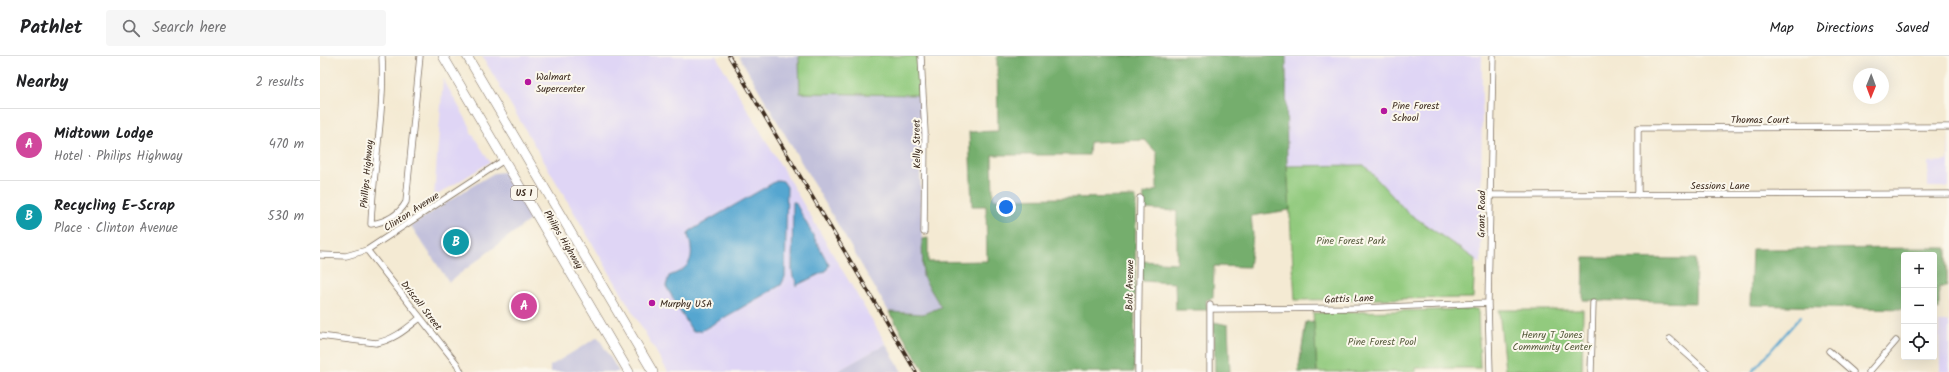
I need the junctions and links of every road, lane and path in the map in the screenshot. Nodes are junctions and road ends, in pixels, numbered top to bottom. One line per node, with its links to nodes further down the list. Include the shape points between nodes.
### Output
1 (382, 56): 2 (street, Phillips Highway, via 384,80 372,190 371,224 398,213 406,202)
2 (420, 56)
3 (443, 56): 8 (main road, Philips Highway / US 1)
4 (467, 56): 25 (main road, Philips Highway / US 1)
5 (921, 56): 13 (street, Kelly Street, via 925,133)
6 (1493, 56): 10 (street, Grant Road)
7 (1949, 128): 11 (street, Thomas Court, via 1638,128)
8 (504, 160): 14 (street, Clinton Avenue); 24 (main road, Philips Highway / US 1)
9 (1949, 194): 11 (street, Sessions Lane)
10 (1491, 195): 11 (street, Sessions Lane); 16 (street, Grant Road)
11 (1638, 195)
12 (1140, 198): 26 (street, Bolt Avenue)
13 (924, 232)
14 (367, 250): 15 (street, Clinton Avenue, via 346,256); 18 (street, Driscoll Street)
15 (320, 255)
16 (1488, 303): 27 (street, Gattis Lane, via 1361,308 1211,307); 28 (street, Grant Road)
17 (1592, 303): 29 (street)
18 (420, 318): 19 (street, via 396,337 383,342); 23 (street, Driscoll Street)
19 (320, 336)
20 (1670, 339): 30 (street)
21 (1896, 341): 32 (street)
22 (1829, 351): 31 (street)
23 (461, 372)
24 (629, 372)
25 (653, 372)
26 (1138, 372)
27 (1210, 372)
28 (1490, 372)
29 (1591, 372)
30 (1707, 372)
31 (1853, 372)
32 (1869, 372)

